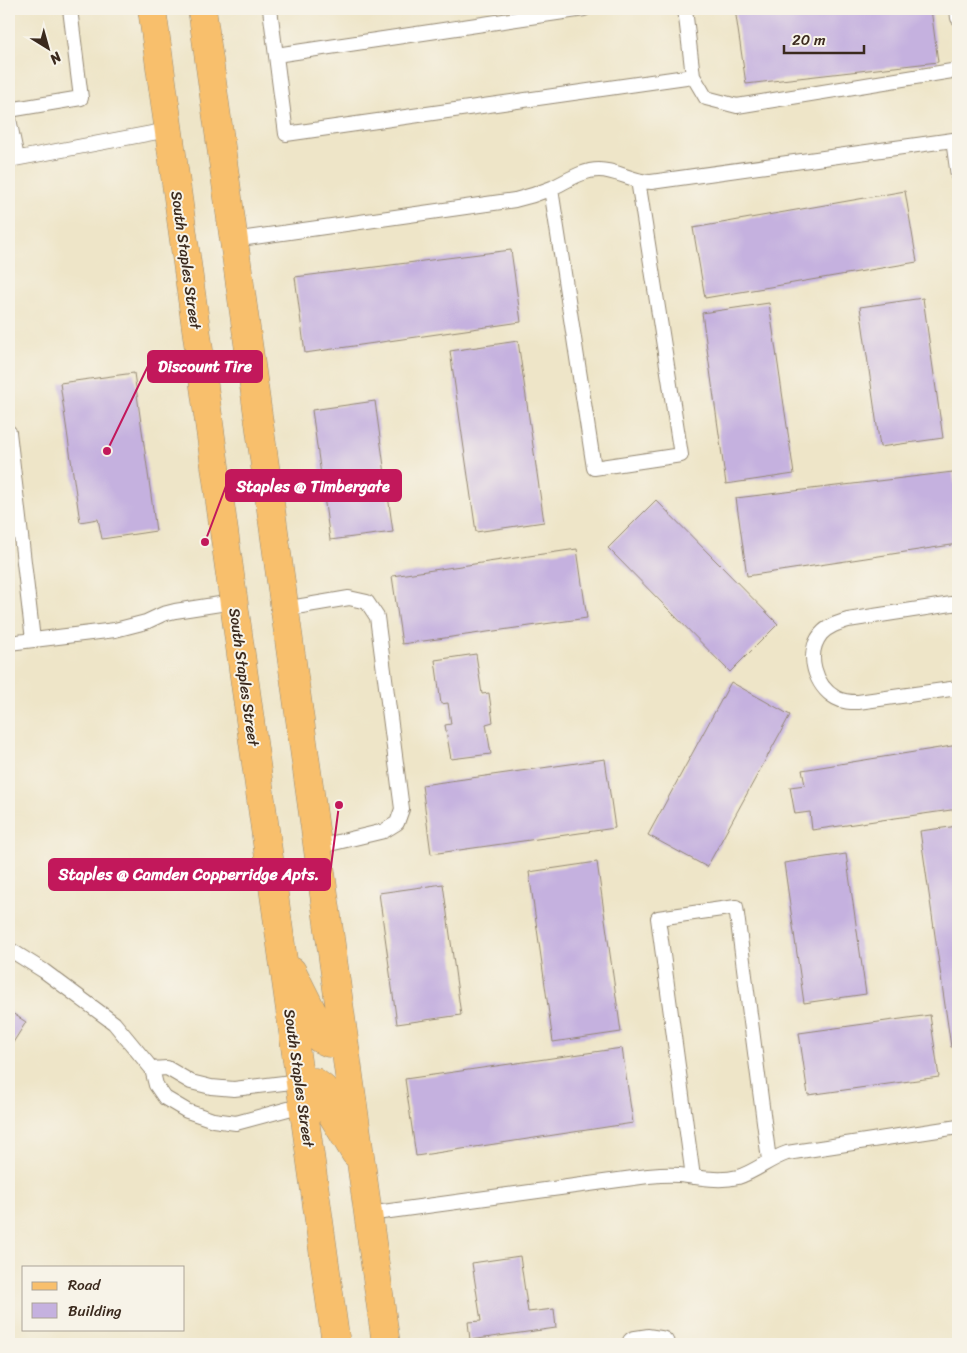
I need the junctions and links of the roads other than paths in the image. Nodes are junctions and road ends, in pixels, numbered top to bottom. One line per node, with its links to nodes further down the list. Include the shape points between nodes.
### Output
1 (70, 9): 12 (lane, via 81,98)
2 (152, 9): 14 (main road, South Staples Street)
3 (202, 9): 19 (main road)
4 (270, 9): 9 (lane)
5 (584, 9): 9 (lane)
6 (685, 9): 11 (lane)
7 (957, 9): 8 (lane)
8 (958, 18)
9 (276, 55): 11 (lane, via 286,134)
10 (958, 70): 11 (lane, via 737,106 706,98)
11 (693, 76)
12 (9, 110)
13 (9, 119): 15 (lane)
14 (168, 130): 15 (lane); 21 (main road, South Staples Street)
15 (13, 159)
16 (958, 176): 17 (lane, via 953,140 651,182)
17 (638, 180): 18 (lane, via 598,170 577,175); 18 (lane, via 681,455 594,468)
18 (551, 188): 19 (lane, via 515,200)
19 (234, 240): 23 (main road)
20 (9, 432): 24 (lane)
21 (234, 602): 24 (lane, via 175,611 115,630); 29 (main road, South Staples Street)
22 (958, 602): 26 (lane, via 833,624 818,638 813,662 822,686 837,699 847,702)
23 (284, 609): 27 (main road); 27 (lane, via 349,598 367,602 377,617 402,809 397,824 384,830)
24 (32, 640): 25 (lane)
25 (9, 644)
26 (958, 688)
27 (317, 847): 30 (main road)
28 (9, 949): 31 (lane, via 114,1023)
29 (282, 952): 30 (main road, via 312,1011 320,1039 328,1043); 32 (main road, South Staples Street)
30 (344, 1041): 35 (main road)
31 (152, 1068): 32 (lane, via 168,1068 191,1082 211,1087); 32 (lane, via 156,1085 165,1098 187,1111 213,1120 236,1123)
32 (301, 1093): 35 (main road, via 315,1082 323,1088 331,1113); 38 (main road, South Staples Street)
33 (958, 1127): 34 (lane, via 787,1153)
34 (769, 1160): 36 (lane, via 738,1177); 36 (lane, via 736,907 658,918)
35 (361, 1163): 37 (main road)
36 (693, 1176): 37 (lane, via 648,1176)
37 (368, 1214): 39 (main road)
38 (336, 1344)
39 (386, 1344)
40 (635, 1344): 41 (street)
41 (661, 1344)

